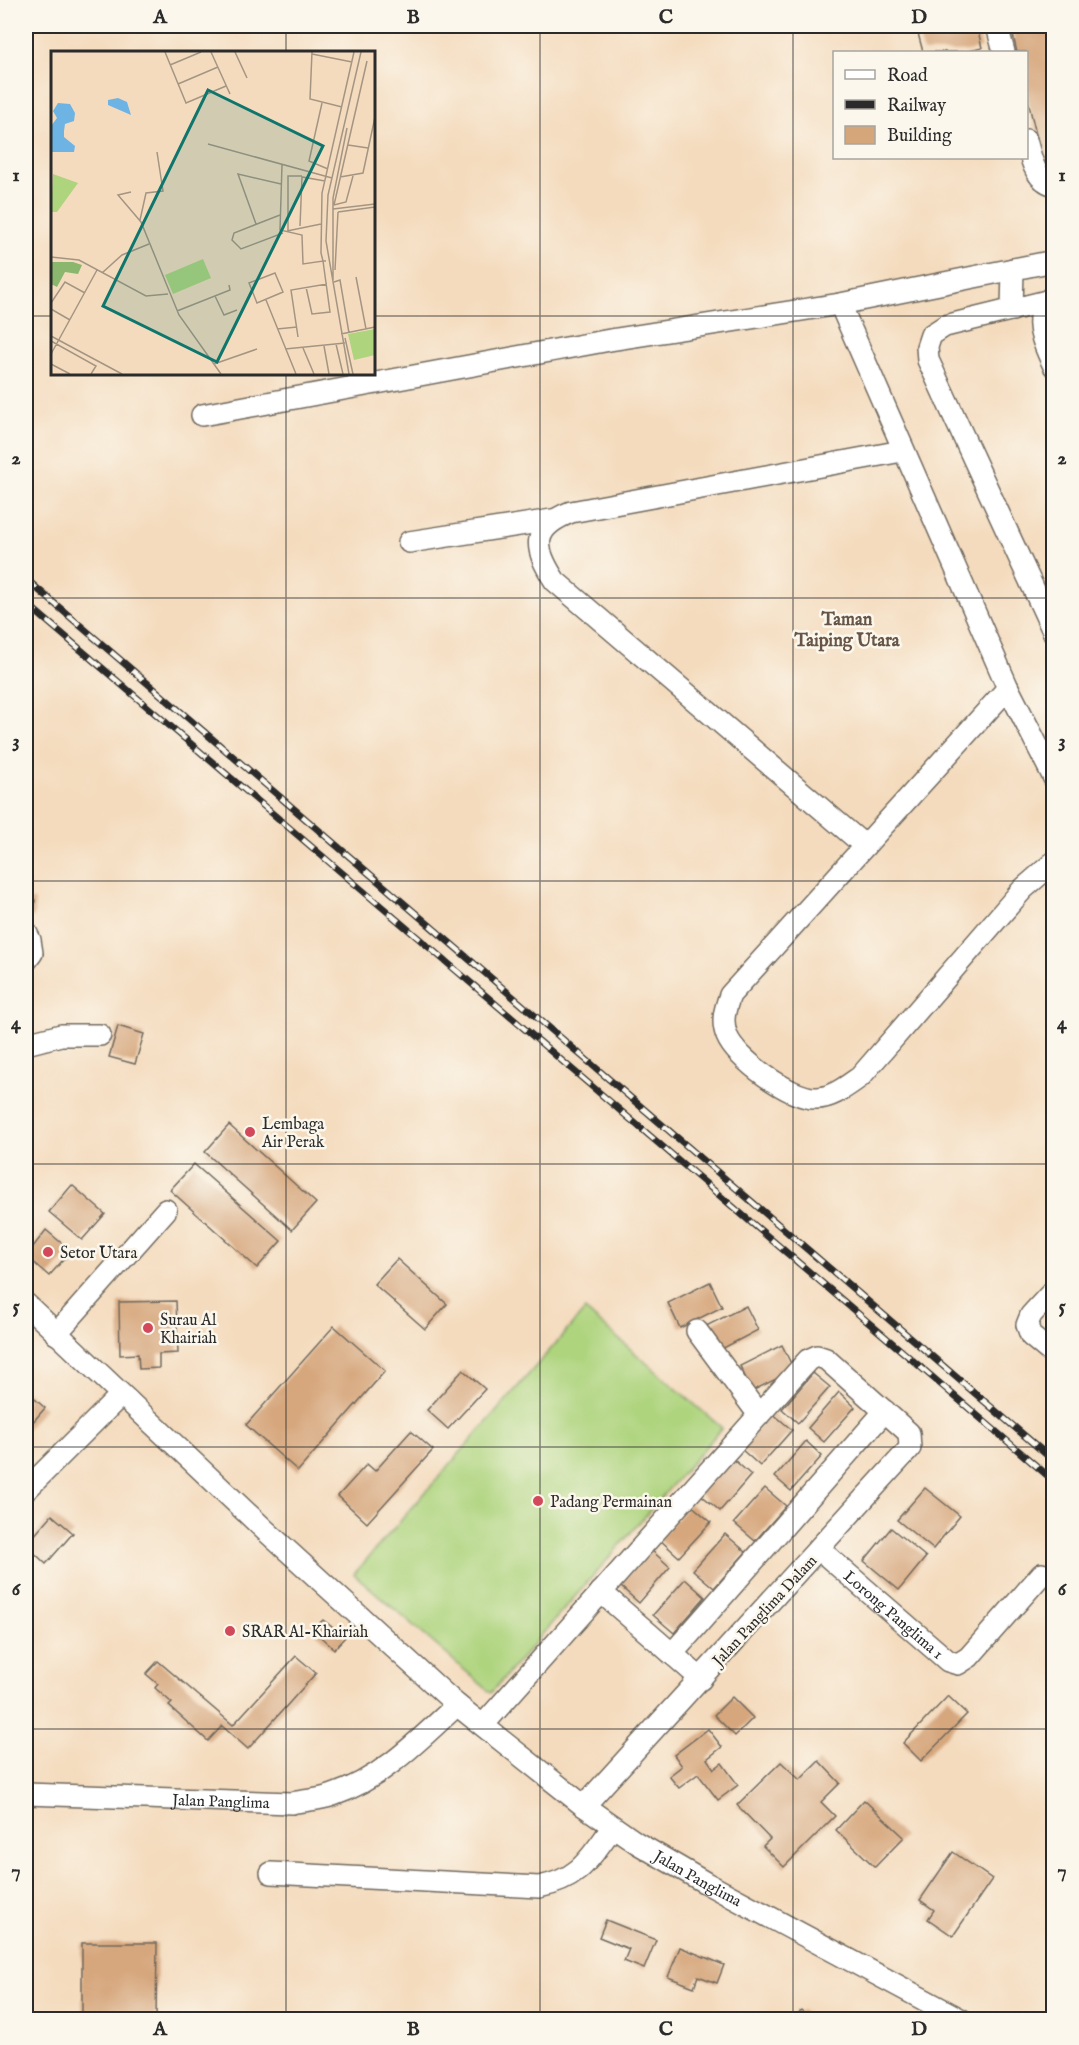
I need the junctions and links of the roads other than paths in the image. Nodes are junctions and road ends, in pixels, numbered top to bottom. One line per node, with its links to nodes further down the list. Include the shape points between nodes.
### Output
1 (997, 26): 2 (street)
2 (1004, 51)
3 (1028, 146): 4 (street, via 1035,169)
4 (1053, 185)
5 (1053, 261): 6 (street)
6 (1013, 270): 8 (street); 9 (street)
7 (1050, 298): 9 (street); 10 (street, via 1042,309 1039,327)
8 (840, 304): 11 (street, via 610,340); 12 (street)
9 (1012, 309): 15 (street, via 945,326 931,335 928,360)
10 (1053, 366)
11 (202, 415)
12 (903, 451): 13 (street, via 571,512); 16 (street)
13 (552, 520): 14 (street); 18 (street, via 540,533 539,549 555,581)
14 (410, 542)
15 (1053, 633)
16 (1008, 688): 17 (street); 18 (street)
17 (1053, 778)
18 (865, 846): 19 (street, via 730,995 723,1014 727,1035 740,1056 797,1096 817,1099 842,1090 860,1077 986,929)
19 (1053, 862)
20 (26, 932): 21 (street, via 32,953)
21 (26, 961)
22 (100, 1035): 23 (street, via 61,1035)
23 (26, 1044)
24 (166, 1210): 28 (street)
25 (1053, 1290): 29 (street, via 1026,1325 1031,1336)
26 (26, 1304): 28 (street, Jalan Panglima)
27 (697, 1331): 32 (street)
28 (56, 1334): 30 (street, Jalan Panglima)
29 (1053, 1355)
30 (120, 1396): 33 (street); 39 (street, Jalan Panglima)
31 (885, 1412): 32 (street, Jalan Panglima Dalam, via 826,1359 817,1356 808,1360); 34 (street, Jalan Panglima Dalam, via 909,1433 910,1448); 37 (street)
32 (759, 1415): 36 (street)
33 (26, 1490)
34 (820, 1550): 35 (street, Lorong Panglima 1, via 948,1661 958,1664 969,1657); 38 (street, Jalan Panglima Dalam)
35 (1042, 1574)
36 (601, 1592): 37 (street); 40 (street)
37 (672, 1653): 38 (street)
38 (701, 1679): 42 (street, Jalan Panglima Dalam)
39 (457, 1705): 40 (street, Jalan Panglima); 41 (street, Jalan Panglima, via 375,1775 333,1795 292,1803)
40 (483, 1725): 42 (street, Jalan Panglima)
41 (26, 1794)
42 (584, 1806): 43 (street, Jalan Panglima)
43 (612, 1828): 44 (street, via 581,1871 560,1883 539,1887); 45 (street, Jalan Panglima, via 706,1883)
44 (271, 1873)
45 (962, 2019)

